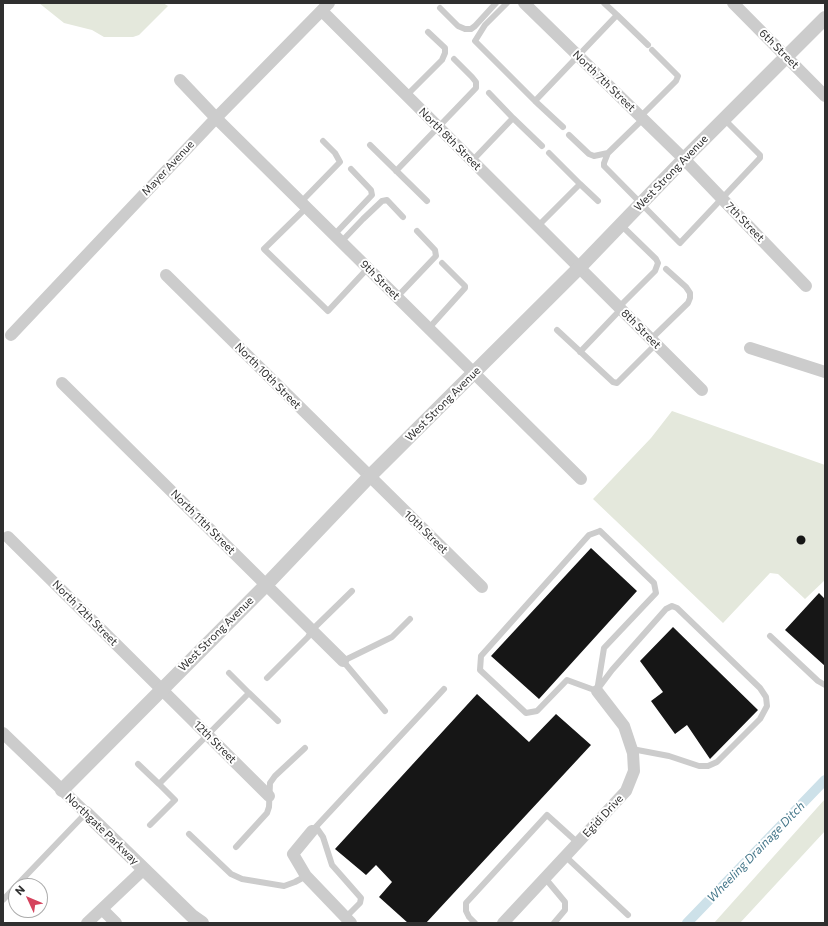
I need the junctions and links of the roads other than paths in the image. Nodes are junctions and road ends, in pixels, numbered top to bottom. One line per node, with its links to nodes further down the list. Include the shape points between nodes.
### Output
1 (496, 3): 7 (lane, via 470,29 458,26)
2 (507, 3): 18 (lane, via 485,25 475,41)
3 (524, 3): 11 (street, North 7th Street)
4 (604, 3): 8 (lane)
5 (733, 3): 12 (street, 6th Street)
6 (325, 7): 16 (street, North 8th Street); 19 (street, Mayer Avenue)
7 (440, 8)
8 (617, 15): 11 (lane); 21 (lane, via 678,76)
9 (825, 18): 12 (street, West Strong Avenue)
10 (428, 32): 16 (lane, via 445,48 445,53 442,60)
11 (578, 55): 18 (lane); 21 (street, North 7th Street)
12 (787, 56): 17 (street, 6th Street); 22 (street, West Strong Avenue)
13 (454, 60): 23 (lane, via 476,82 476,88)
14 (180, 80): 19 (street, 9th Street)
15 (489, 93): 20 (lane)
16 (407, 95): 23 (street, North 8th Street)
17 (825, 96)
18 (535, 100): 24 (lane)
19 (216, 118): 40 (street, 9th Street); 56 (street, Mayer Avenue)
20 (513, 118): 28 (lane); 32 (lane)
21 (642, 118): 30 (lane); 31 (street, North 7th Street)
22 (724, 119): 31 (street, West Strong Avenue); 36 (lane, via 760,155 760,158)
23 (438, 127): 32 (street, North 8th Street); 34 (lane)
24 (563, 127)
25 (569, 135): 30 (lane, via 589,154 594,156)
26 (323, 141): 40 (lane, via 340,162)
27 (370, 145): 34 (lane)
28 (542, 146)
29 (548, 153): 35 (lane)
30 (608, 153): 39 (lane, via 604,163 606,169)
31 (684, 159): 36 (street, 7th Street); 39 (street, West Strong Avenue)
32 (472, 161): 43 (street, North 8th Street)
33 (351, 169): 45 (lane, via 371,190 372,195)
34 (396, 171): 37 (lane)
35 (580, 184): 38 (lane); 43 (lane)
36 (722, 198): 39 (lane, via 680,243); 51 (street, 7th Street)
37 (427, 201)
38 (598, 201)
39 (641, 204): 42 (street, West Strong Avenue)
40 (304, 205): 45 (street, 9th Street); 47 (lane, via 264,249 328,311)
41 (404, 217): 45 (lane, via 387,200 382,201)
42 (621, 225): 48 (street, West Strong Avenue); 53 (lane, via 656,258 658,263 655,271)
43 (538, 226): 48 (street, North 8th Street)
44 (417, 231): 52 (lane, via 435,250 436,256)
45 (338, 238): 47 (street, 9th Street)
46 (442, 263): 54 (lane, via 465,288)
47 (368, 268): 52 (street, 9th Street)
48 (579, 268): 53 (street, 8th Street); 61 (street, West Strong Avenue)
49 (666, 269): 57 (lane, via 686,287 690,298)
50 (166, 275): 64 (street, North 10th Street)
51 (806, 286)
52 (397, 297): 54 (street, 9th Street)
53 (620, 308): 57 (street, 8th Street); 59 (lane)
54 (428, 328): 61 (street, 9th Street)
55 (557, 330): 59 (lane)
56 (11, 336)
57 (654, 342): 59 (lane, via 617,383); 63 (street, 8th Street)
58 (750, 348): 60 (street)
59 (580, 352)
60 (825, 372)
61 (474, 373): 64 (street, West Strong Avenue); 65 (street, 9th Street)
62 (62, 383): 67 (street, North 11th Street)
63 (702, 390)
64 (369, 477): 67 (street, West Strong Avenue); 68 (street, 10th Street)
65 (581, 479)
66 (8, 537): 77 (street, North 12th Street)
67 (266, 584): 71 (street, North 11th Street); 77 (street, West Strong Avenue)
68 (482, 587)
69 (352, 591): 71 (lane)
70 (410, 619): 73 (lane, via 392,637)
71 (312, 630): 73 (street, North 11th Street); 75 (lane)
72 (770, 636): 76 (lane)
73 (343, 661): 81 (lane)
74 (229, 673): 80 (lane)
75 (267, 678)
76 (825, 685)
77 (161, 689): 84 (street, 12th Street); 89 (street, West Strong Avenue)
78 (444, 689): 93 (lane)
79 (596, 691): 79 (lane, via 604,648 656,593 654,583 600,531 589,535 481,656 480,670 526,713 537,711 568,680); 86 (street, Egidi Drive, via 624,726); 86 (lane, via 666,609 672,606 760,688 766,697 767,706 760,719 717,762 708,766)
80 (249, 693): 82 (lane); 84 (lane)
81 (385, 711)
82 (278, 721)
83 (3, 733): 89 (street, Northgate Parkway)
84 (207, 735): 88 (lane); 90 (street, 12th Street)
85 (304, 748): 90 (lane, via 275,776 270,783)
86 (632, 749): 95 (street, Egidi Drive, via 634,771 626,791)
87 (138, 764): 88 (lane)
88 (159, 784): 92 (lane, via 174,800)
89 (62, 790): 91 (street, Northgate Parkway)
90 (269, 796): 96 (lane, via 267,813)
91 (86, 813): 98 (street, Northgate Parkway); 100 (lane)
92 (150, 826)
93 (314, 829): 99 (street, via 293,854); 104 (lane, via 323,837 332,865 361,898 360,904)
94 (189, 834): 99 (lane, via 231,874 242,879 284,886)
95 (578, 843): 97 (street, Egidi Drive); 109 (lane, via 547,815 466,903 466,911)
96 (236, 847)
97 (565, 856): 101 (street, Egidi Drive); 103 (lane)
98 (144, 869): 102 (street); 108 (street, Northgate Parkway)
99 (306, 876): 104 (street)
100 (24, 878)
101 (545, 878): 105 (street, Egidi Drive); 110 (lane, via 565,902 565,910)
102 (102, 909): 106 (street); 107 (street)
103 (628, 915)
104 (348, 920)
105 (507, 922)
106 (87, 923)
107 (116, 923)
108 (202, 923)
109 (475, 923)
110 (554, 923)

